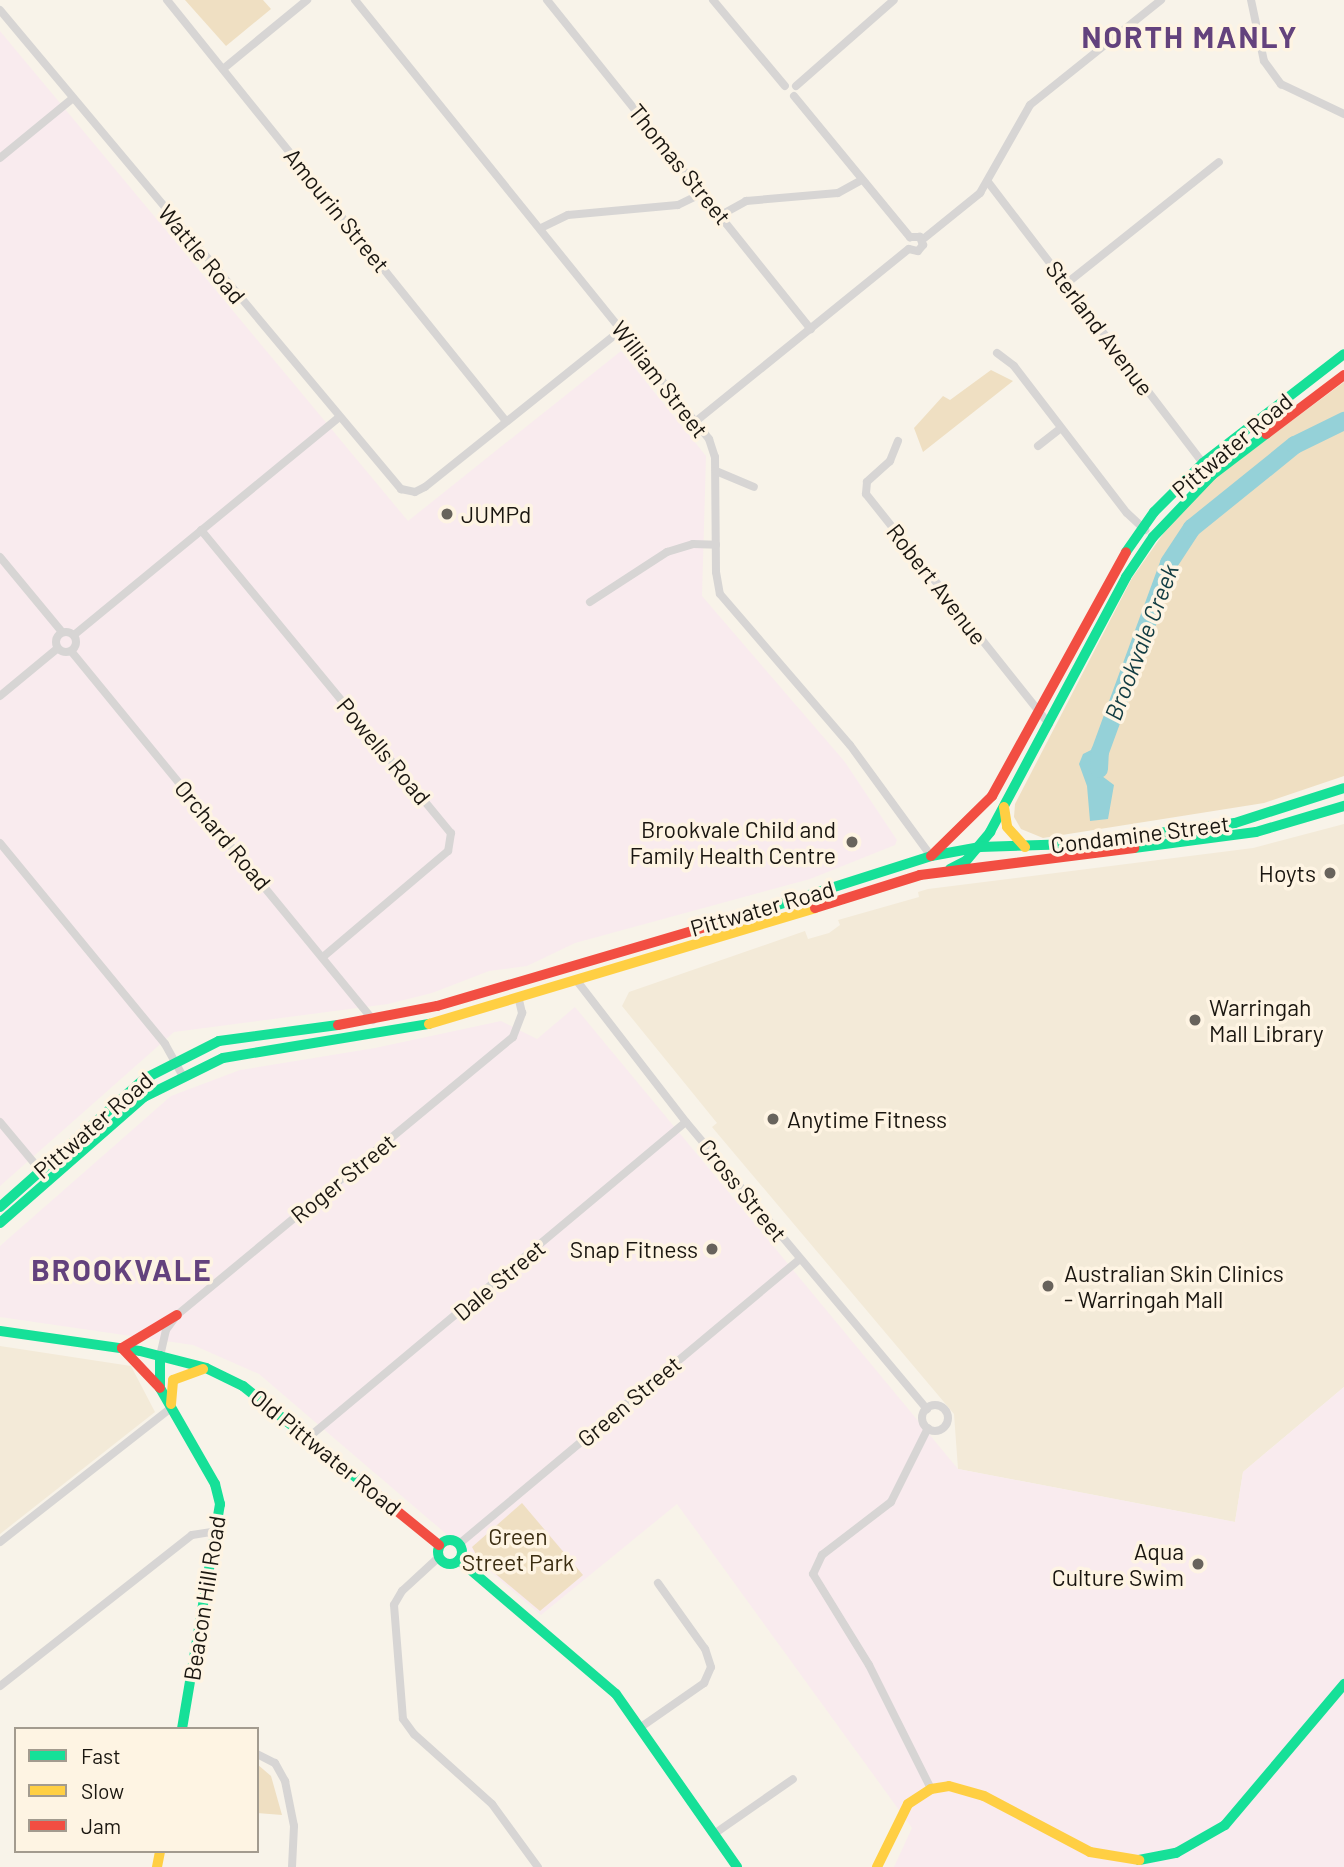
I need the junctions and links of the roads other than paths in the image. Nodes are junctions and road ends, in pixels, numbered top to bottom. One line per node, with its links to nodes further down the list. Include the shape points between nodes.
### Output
1 (167, 0): 10 (street, Amourin Street)
2 (307, 0): 10 (street)
3 (355, 0): 22 (street, William Street)
4 (547, 0): 20 (street, Thomas Street)
5 (713, 0): 11 (street)
6 (894, 0): 12 (street)
7 (1161, 0): 19 (street, via 1030,105)
8 (1251, 0): 15 (street, via 1264,61 1281,84)
9 (0, 10): 14 (street, Wattle Road)
10 (223, 69): 33 (street, Amourin Street)
11 (785, 86): 12 (street); 13 (street, via 784,94)
12 (796, 86): 13 (street)
13 (794, 96): 18 (street)
14 (73, 98): 16 (street); 32 (street, Wattle Road)
15 (1344, 114)
16 (0, 158)
17 (1219, 162): 26 (street)
18 (861, 180): 21 (street, via 838,193 746,201); 23 (street)
19 (988, 182): 24 (street); 26 (street, Sterland Avenue)
20 (703, 193): 21 (street, Thomas Street); 22 (street, via 678,205 568,215)
21 (721, 215): 27 (street, Thomas Street)
22 (541, 228): 28 (street, William Street)
23 (911, 237): 24 (street); 25 (street)
24 (922, 240): 25 (street, via 920,250)
25 (909, 249): 27 (street)
26 (1067, 283): 38 (street, Sterland Avenue)
27 (811, 329): 34 (street)
28 (621, 330): 33 (street); 34 (street, William Street)
29 (997, 353): 35 (street, via 1014,366)
30 (1344, 354): 38 (main road, Pittwater Road)
31 (1344, 375): 40 (main road, Pittwater Road)
32 (338, 418): 33 (street, Wattle Road, via 396,485 411,492 425,486); 43 (street)
33 (506, 421)
34 (695, 422): 39 (street, William Street, via 712,444)
35 (1061, 428): 37 (street); 42 (street)
36 (898, 441): 53 (street, Robert Avenue, via 890,461 867,482 866,494)
37 (1038, 446)
38 (1203, 463): 40 (street, Sterland Avenue); 42 (main road, Pittwater Road)
39 (716, 471): 41 (street); 45 (street, William Street)
40 (1212, 475): 44 (main road, Pittwater Road)
41 (754, 487)
42 (1142, 528): 44 (street); 53 (main road, Pittwater Road, via 1114,569)
43 (201, 530): 49 (street); 63 (street, Powells Road, via 451,832 448,851)
44 (1153, 537): 54 (main road, Pittwater Road, via 1126,577)
45 (716, 545): 47 (street, via 693,544 667,552); 61 (street, William Street, via 717,587 725,601 850,745)
46 (0, 557): 48 (street)
47 (590, 602)
48 (62, 632): 49 (street); 50 (street, via 56,639)
49 (74, 635): 51 (street)
50 (58, 648): 51 (street); 52 (street)
51 (71, 651): 63 (street, Orchard Road)
52 (0, 696)
53 (1038, 713): 54 (street, Robert Avenue); 61 (main road, Pittwater Road, via 992,796)
54 (1049, 724): 57 (main road, Pittwater Road)
55 (1344, 788): 60 (main road, Condamine Street, via 1235,823)
56 (1344, 806): 62 (main road, Condamine Street, via 1256,832)
57 (1004, 807): 59 (main road, Pittwater Road); 60 (main road, via 1007,827)
58 (0, 844): 68 (street)
59 (979, 847): 60 (main road, Condamine Street); 61 (main road, Condamine Street); 62 (main road)
60 (1025, 847)
61 (931, 856): 64 (main road, Pittwater Road, via 785,904)
62 (950, 869): 65 (main road, Pittwater Road)
63 (323, 957): 67 (street, Orchard Road)
64 (567, 966): 65 (main road, Cross Street); 67 (main road, Pittwater Road, via 494,990)
65 (577, 981): 66 (main road, Pittwater Road); 71 (street, Cross Street)
66 (519, 1000): 69 (main road, Pittwater Road, via 393,1032 241,1053); 76 (street, Roger Street, via 522,1013 513,1037)
67 (373, 1020): 68 (main road, Pittwater Road, via 237,1037)
68 (174, 1060): 69 (street); 72 (main road, Pittwater Road, via 134,1087)
69 (182, 1075): 74 (main road, Pittwater Road, via 135,1104)
70 (0, 1122): 72 (street)
71 (686, 1122): 75 (street, Cross Street); 85 (street, Dale Street)
72 (40, 1170): 73 (main road, Pittwater Road)
73 (0, 1207)
74 (0, 1223)
75 (800, 1259): 83 (street, Cross Street); 88 (street, Green Street)
76 (177, 1315): 78 (main road); 79 (street, Roger Street, via 166,1330)
77 (0, 1331): 78 (main road, Old Pittwater Road)
78 (122, 1348): 79 (main road, Old Pittwater Road); 81 (main road)
79 (160, 1356): 80 (main road, Old Pittwater Road); 81 (main road, Beacon Hill Road)
80 (206, 1368): 82 (main road, via 173,1380); 85 (main road, Old Pittwater Road, via 254,1392)
81 (160, 1388): 82 (main road, Beacon Hill Road)
82 (171, 1408): 86 (main road, Beacon Hill Road, via 218,1494); 87 (street)
83 (927, 1409): 84 (street, via 923,1419); 84 (street, via 940,1407 948,1417 941,1429)
84 (928, 1428): 99 (street, via 891,1502 822,1555 813,1574 869,1665)
85 (309, 1437): 89 (main road, Old Pittwater Road)
86 (217, 1531): 94 (street, via 192,1535); 95 (main road, Beacon Hill Road)
87 (0, 1542)
88 (459, 1544): 89 (main road, via 449,1539); 91 (main road)
89 (439, 1545): 90 (main road)
90 (439, 1557): 91 (main road, via 449,1564); 102 (street, via 402,1591 394,1605 403,1719 492,1804)
91 (459, 1559): 96 (main road, via 597,1674)
92 (658, 1583): 96 (street, via 705,1650 711,1667 704,1684)
93 (1344, 1684): 99 (main road, via 1225,1825 1166,1856 1123,1859 1090,1852 977,1793 949,1786)
94 (0, 1686)
95 (182, 1727)
96 (641, 1727): 100 (main road)
97 (259, 1755): 101 (street, via 275,1763 283,1774 294,1826)
98 (793, 1779): 100 (street)
99 (931, 1789): 104 (main road, via 901,1811)
100 (714, 1834): 103 (main road)
101 (292, 1867)
102 (538, 1867)
103 (737, 1867)
104 (877, 1867)

